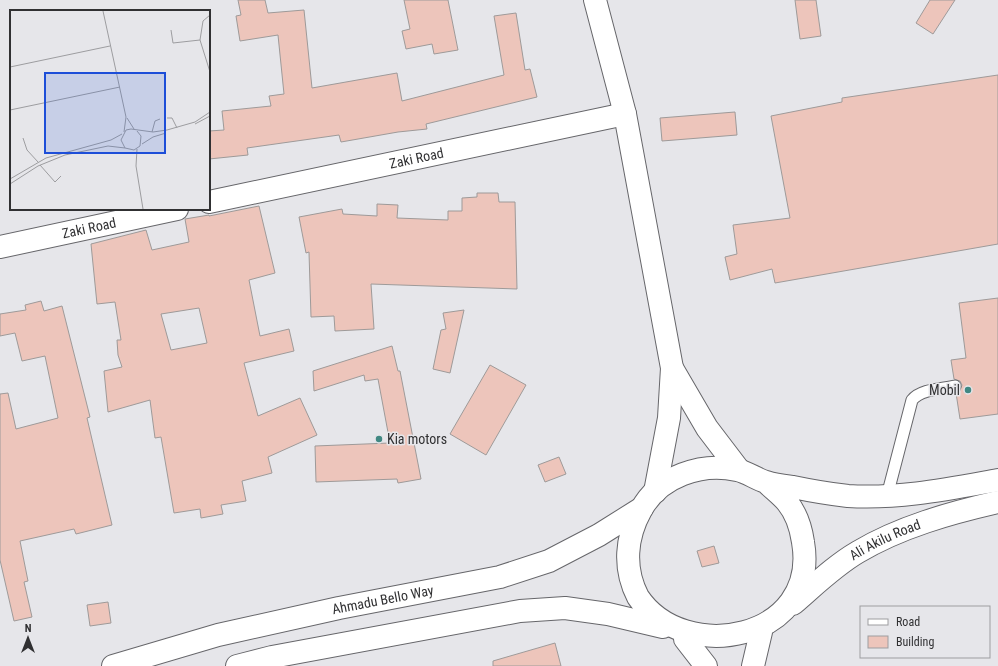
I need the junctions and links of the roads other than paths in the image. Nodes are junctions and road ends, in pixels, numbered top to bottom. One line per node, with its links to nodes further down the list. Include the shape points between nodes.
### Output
1 (594, 0): 2 (main road)
2 (625, 114): 3 (main road, Zaki Road); 6 (main road)
3 (210, 202)
4 (172, 210): 5 (main road, Zaki Road)
5 (0, 247)
6 (672, 368): 8 (main road, via 707,428); 12 (main road, via 669,418)
7 (955, 386): 11 (lane, via 922,393 912,400)
8 (739, 470): 10 (main road); 12 (main road, Ahmadu Bello Way, via 717,467 694,470 673,478)
9 (998, 480): 11 (main road, via 900,497)
10 (766, 483): 11 (main road, via 848,496); 14 (main road, via 787,502 801,527 806,555 801,583)
11 (888, 496)
12 (648, 500): 15 (main road, via 630,532 627,559 632,585 644,609); 18 (main road, Ahmadu Bello Way, via 599,535 549,561 500,577 339,608 218,635)
13 (998, 502): 14 (main road, Ali Akilu Road, via 963,510 896,533 857,552)
14 (788, 609): 16 (main road, via 776,622)
15 (664, 627): 17 (main road); 19 (main road, via 608,614 565,608 520,611 287,654)
16 (761, 632): 17 (main road, via 737,642 711,644); 21 (main road)
17 (685, 639): 20 (main road)
18 (113, 666)
19 (237, 666)
20 (706, 666)
21 (753, 666)

